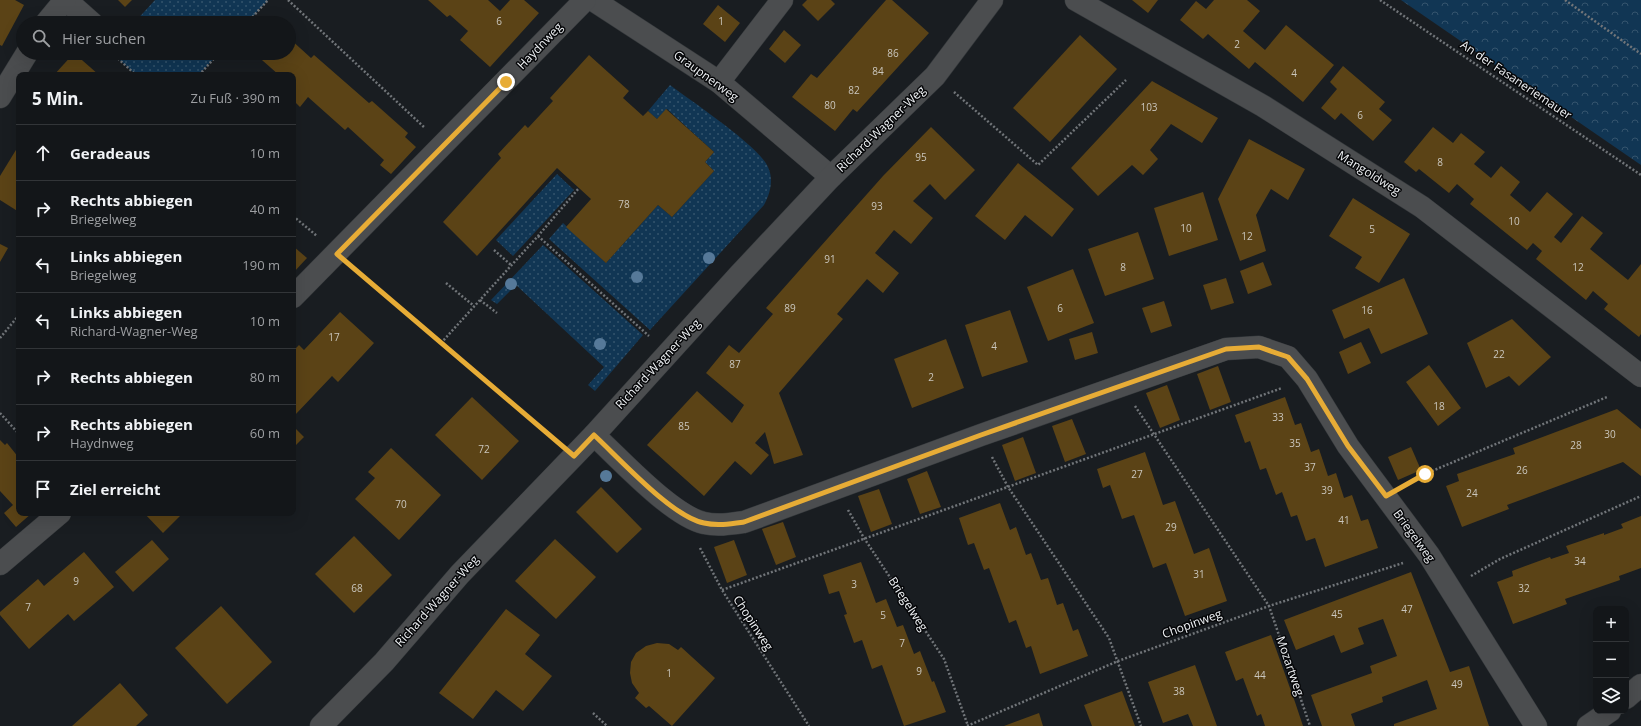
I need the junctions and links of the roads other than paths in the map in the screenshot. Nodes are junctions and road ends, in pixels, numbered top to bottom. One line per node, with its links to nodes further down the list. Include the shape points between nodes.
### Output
1 (66, 0): 7 (street); 8 (street)
2 (585, 0): 13 (street, Haydnweg)
3 (593, 0): 10 (street, Graupnerweg)
4 (782, 0): 10 (street)
5 (992, 0): 12 (street, Richard-Wagner-Weg, via 935,76)
6 (1076, 0): 14 (street, Mangoldweg, via 1263,106 1422,207)
7 (52, 16)
8 (84, 16)
9 (23, 60): 11 (street)
10 (719, 82): 12 (street, Graupnerweg)
11 (0, 97)
12 (831, 177): 15 (street, Richard-Wagner-Weg)
13 (296, 294)
14 (1641, 376)
15 (594, 435): 21 (street, Richard-Wagner-Weg, via 460,574 384,662); 22 (street, Briegelweg, via 668,504 687,516 702,523 716,525 744,522 835,487 1226,349 1259,347 1288,357 1307,379 1348,446 1429,555)
16 (56, 516): 17 (street)
17 (0, 564)
18 (1641, 685): 19 (street)
19 (1629, 695)
20 (1606, 714): 23 (street)
21 (321, 726)
22 (1536, 726)
23 (1588, 726)

